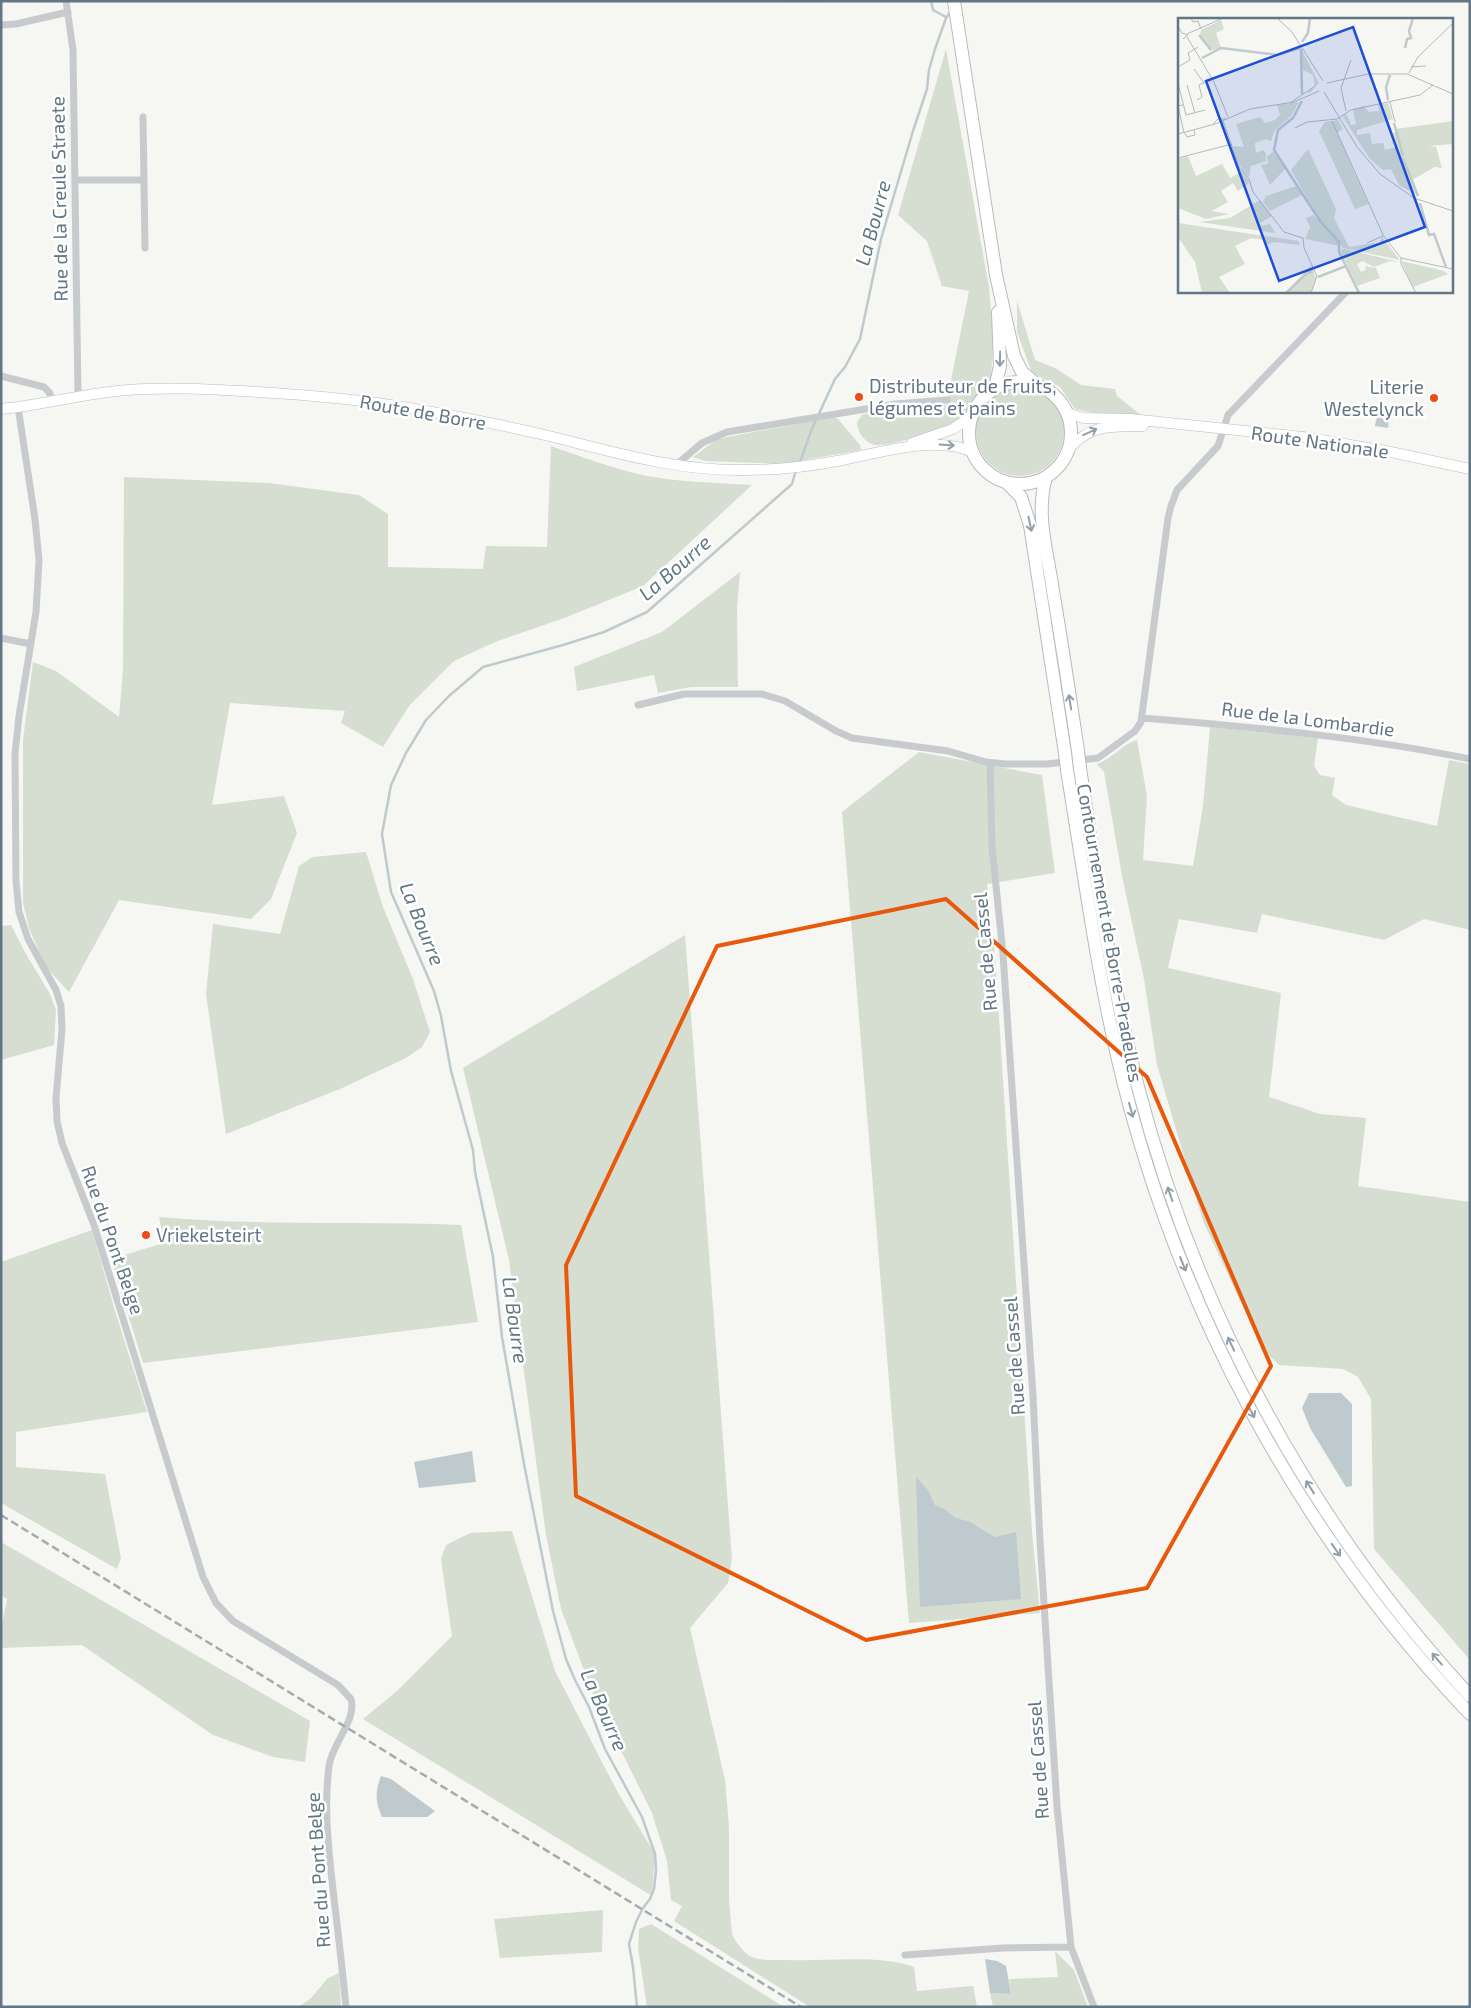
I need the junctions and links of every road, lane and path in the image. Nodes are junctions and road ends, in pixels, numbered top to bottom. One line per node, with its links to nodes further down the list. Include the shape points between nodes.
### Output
1 (66, 1): 3 (street, Rue de la Creule Straete)
2 (954, 1): 9 (highway)
3 (68, 12): 4 (street, via 16,24); 6 (street, Rue de la Creule Straete, via 73,50)
4 (1, 24)
5 (143, 118): 7 (street)
6 (75, 180): 7 (street); 14 (street, Rue de la Creule Straete)
7 (144, 180): 8 (street)
8 (145, 248)
9 (996, 275): 12 (highway, via 1015,360 1022,372); 13 (highway, one-way to 13, via 1000,359)
10 (1346, 292): 22 (street, via 1228,415)
11 (1, 376): 16 (street, via 44,387)
12 (1036, 384): 13 (highway, via 1017,382); 19 (highway, via 1056,397)
13 (995, 388): 20 (highway, via 982,398)
14 (78, 396): 16 (main road, Route de Borre); 26 (main road, Route de Borre, via 168,388 328,397 454,416 621,456)
15 (947, 400): 26 (street, via 830,414 720,434 697,446)
16 (53, 401): 17 (main road, Route de Borre)
17 (18, 407): 18 (main road, Route de Borre); 31 (street, Rue du Pont Belge, via 39,550 39,580)
18 (1, 409)
19 (1067, 413): 21 (main road, Route Nationale, via 1083,418); 23 (highway, via 1071,433)
20 (972, 416): 24 (main road, via 953,429); 25 (highway, via 969,436)
21 (1169, 424): 22 (main road, Route Nationale); 23 (main road, Route Nationale, one-way to 21, via 1083,435 1096,429)
22 (1223, 429): 27 (main road, Route Nationale, via 1349,444); 33 (street, via 1218,446 1181,486 1170,506)
23 (1069, 449): 28 (highway, via 1058,467)
24 (886, 451): 25 (main road, one-way to 25, via 942,444); 26 (main road, Route de Borre, via 789,468 735,470)
25 (972, 452): 29 (highway, via 984,470)
26 (676, 465)
27 (1470, 469)
28 (1046, 477): 29 (highway, via 1027,484); 36 (highway, one-way to 28, bridge, via 1078,750 1042,533)
29 (1007, 482): 36 (highway, one-way to 36, bridge, via 1021,498 1029,518 1064,753)
30 (1, 638): 31 (street)
31 (31, 644): 41 (street, Rue du Pont Belge, via 15,754 16,888 25,933 58,995 62,1012 56,1098 59,1128 94,1225 208,1590 221,1610 233,1620 338,1684 351,1699 352,1714 330,1761 327,1794 329,1852)
32 (638, 705): 35 (street, via 684,694 762,694 785,701 852,738 948,751)
33 (1142, 718): 34 (street, Rue de la Lombardie, via 1347,739); 35 (street, via 1136,731 1098,758 1041,764)
34 (1470, 759)
35 (990, 762): 39 (street, Rue de Cassel, via 992,846 1003,954 1033,1391 1056,1793)
36 (1074, 769): 37 (highway, Contournement de Borre-Pradelles, one-way to 36, via 1393,1606 1319,1502 1251,1385 1205,1285 1166,1183 1131,1060); 38 (highway, one-way to 38, via 1101,977 1118,1060 1155,1190 1198,1301 1254,1416 1319,1525 1388,1620)
37 (1470, 1696)
38 (1470, 1714)
39 (1071, 1947): 40 (street, via 994,1948); 42 (street, Rue de Cassel)
40 (905, 1955)
41 (346, 2007)
42 (1094, 2007)

